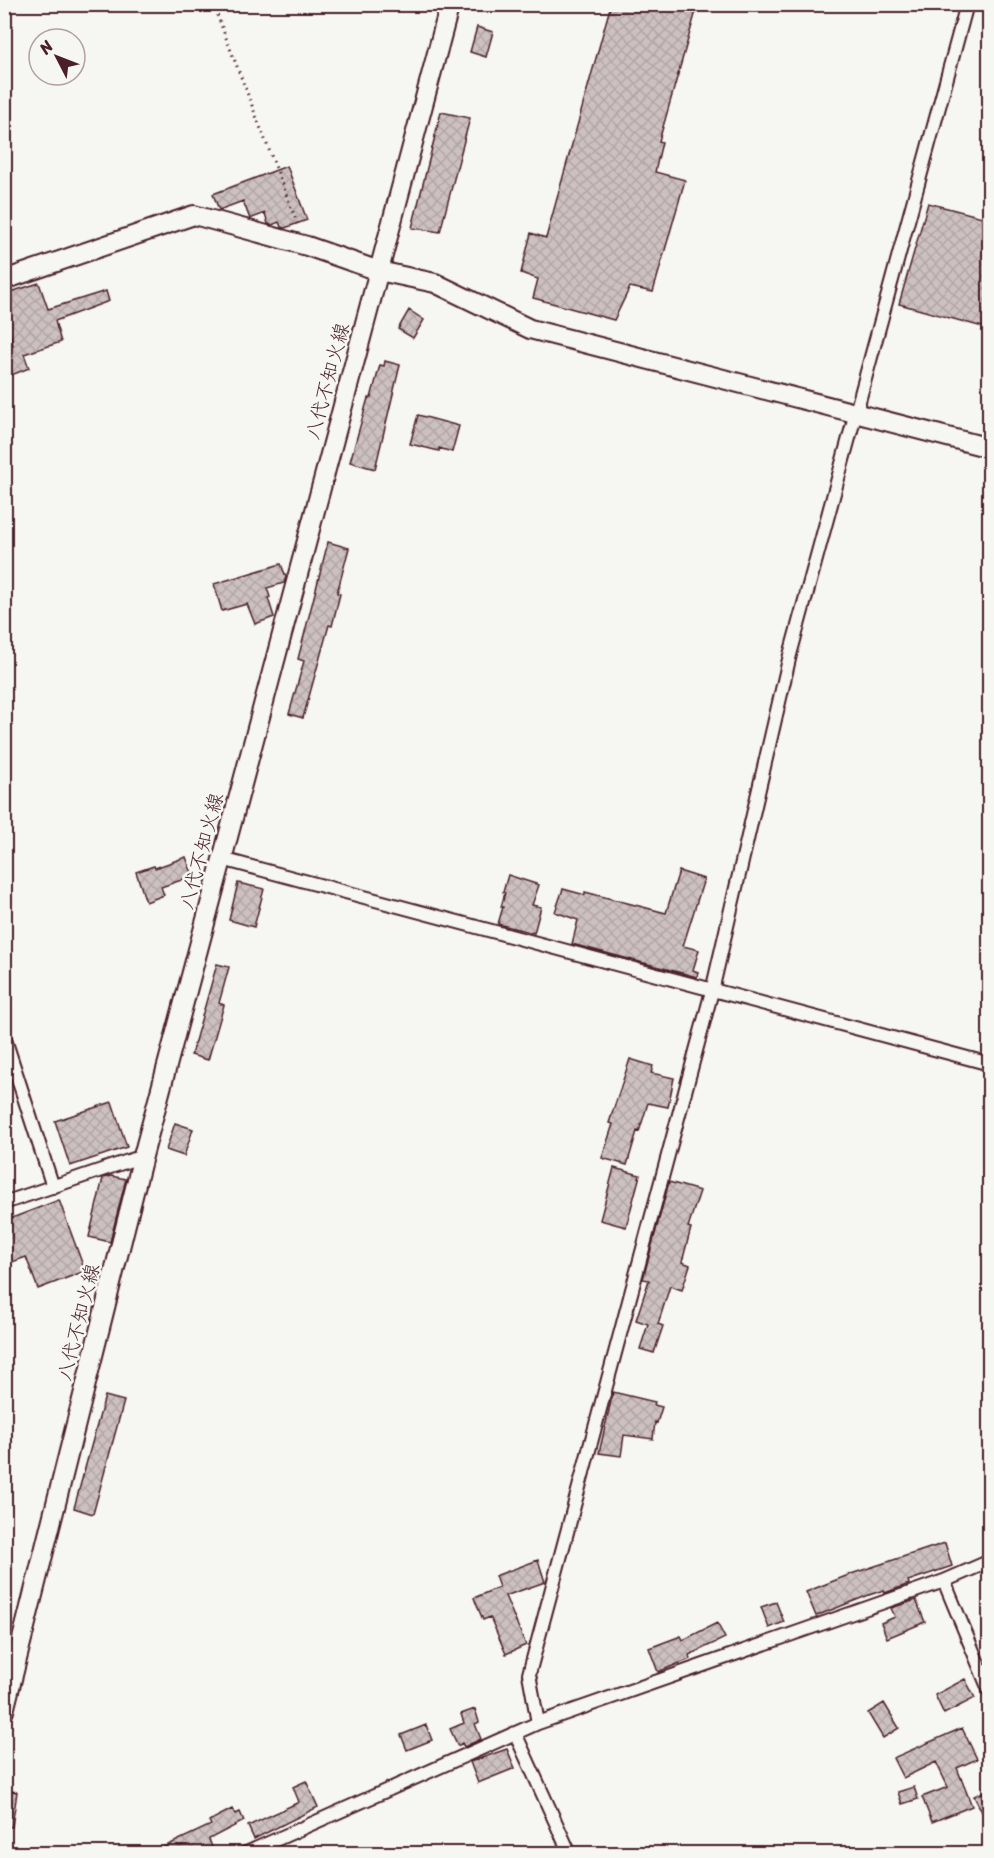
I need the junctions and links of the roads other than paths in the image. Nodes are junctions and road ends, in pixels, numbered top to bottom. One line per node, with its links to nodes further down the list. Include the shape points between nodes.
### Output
1 (450, 4): 3 (main road, 八代不知火線)
2 (967, 4): 5 (street)
3 (379, 272): 4 (main road, via 307,246 194,215); 5 (main road, via 435,283 530,329); 7 (main road, 八代不知火線)
4 (4, 280)
5 (856, 412): 6 (main road); 8 (street, via 790,655)
6 (990, 448)
7 (222, 859): 8 (street); 11 (main road, 八代不知火線)
8 (712, 991): 10 (street); 18 (street, via 529,1674)
9 (4, 1036): 12 (street)
10 (990, 1064)
11 (143, 1156): 12 (street); 17 (main road, 八代不知火線)
12 (53, 1187): 13 (street)
13 (4, 1203)
14 (990, 1561): 15 (street)
15 (944, 1581): 16 (street); 18 (street)
16 (990, 1692)
17 (4, 1711)
18 (538, 1723): 19 (street)
19 (515, 1734): 20 (street); 21 (street)
20 (244, 1854)
21 (570, 1854)

